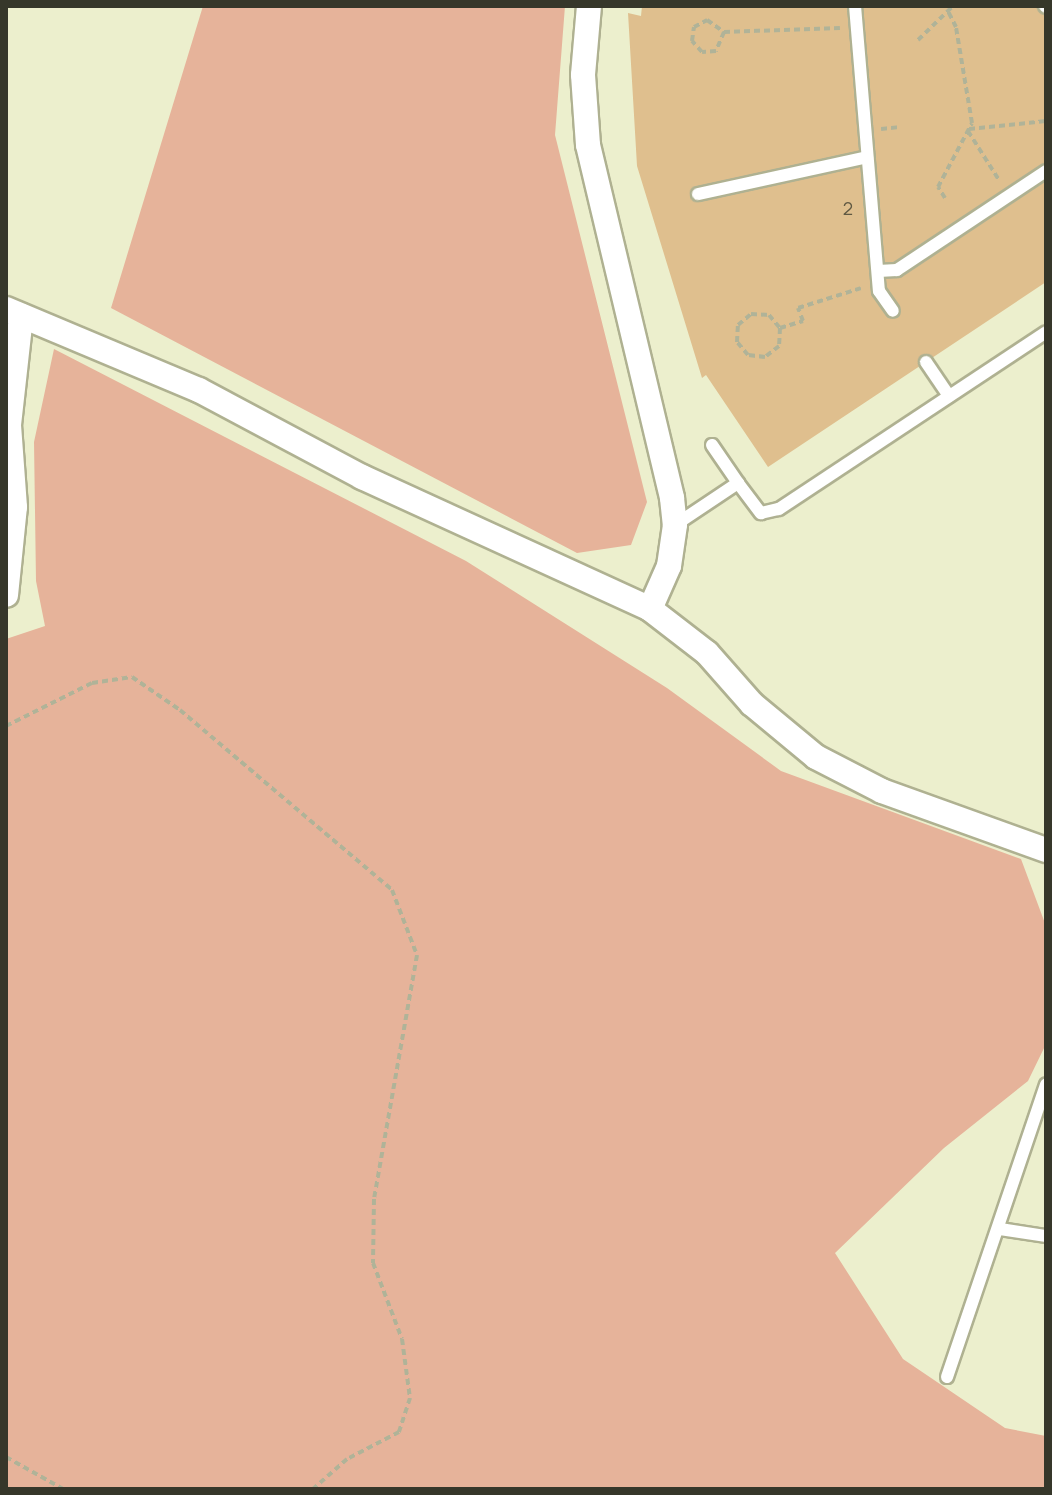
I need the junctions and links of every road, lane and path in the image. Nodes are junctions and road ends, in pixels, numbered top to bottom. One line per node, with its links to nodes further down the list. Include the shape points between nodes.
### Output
1 (589, 6): 27 (street, via 583,75 588,145 662,445)
2 (855, 6): 12 (lane)
3 (953, 6): 4 (path)
4 (948, 11): 7 (path); 11 (path, via 956,27)
5 (842, 28): 6 (path)
6 (724, 32): 6 (path, via 707,20 694,27 692,41 702,52 716,51)
7 (918, 40)
8 (1046, 121): 11 (path)
9 (899, 127): 10 (path)
10 (877, 129)
11 (968, 130): 14 (path); 16 (path, via 938,187)
12 (867, 157): 15 (lane); 17 (lane)
13 (1046, 171): 17 (lane, via 897,270)
14 (1003, 186)
15 (698, 194)
16 (945, 198)
17 (878, 271): 19 (lane, via 879,291)
18 (867, 286): 21 (path, via 798,308 803,321)
19 (893, 311)
20 (13, 312): 28 (street, via 9,425 15,507); 29 (street, via 199,390 362,477)
21 (780, 328): 21 (path, via 769,315 751,314 738,325 737,342 748,355 765,357 779,346)
22 (1046, 332): 24 (lane)
23 (926, 362): 24 (lane)
24 (949, 396): 26 (lane, via 770,514 761,513)
25 (712, 445): 26 (lane)
26 (738, 483): 27 (lane)
27 (675, 525): 29 (street, via 669,566)
28 (6, 595)
29 (650, 609): 31 (street, via 707,653 752,704 816,757 882,791)
30 (6, 726): 40 (path, via 92,683 132,677 180,710 392,890 417,955 374,1199 373,1263 402,1339 410,1398 399,1432 347,1459)
31 (1046, 850)
32 (1046, 1084): 33 (lane)
33 (1000, 1229): 34 (lane); 35 (lane)
34 (1046, 1236)
35 (947, 1377)
36 (6, 1457): 37 (path)
37 (63, 1489)
38 (87, 1489): 39 (path)
39 (101, 1489)
40 (313, 1489)

